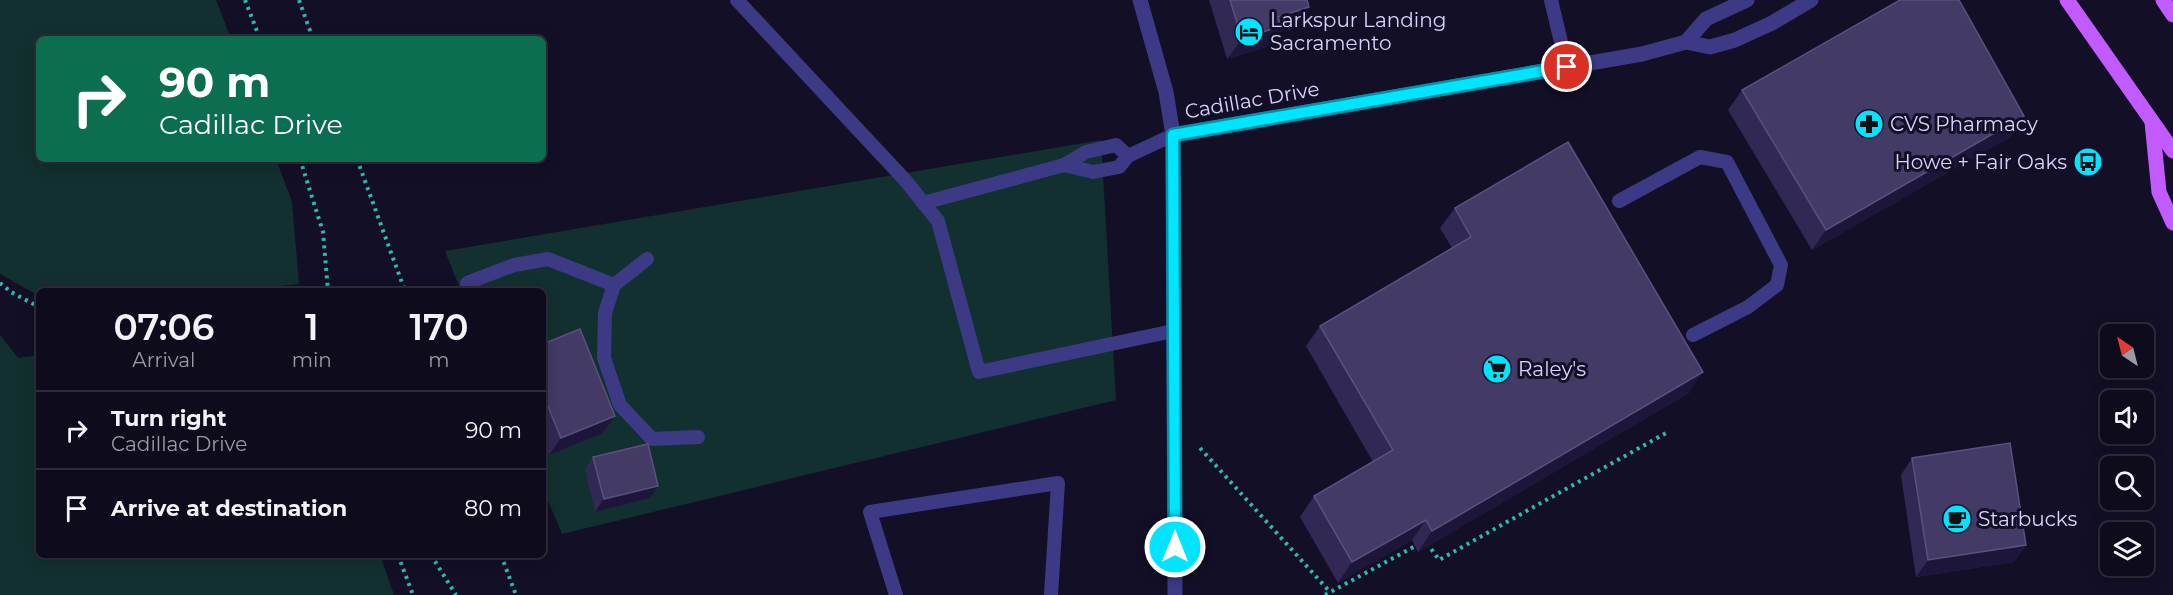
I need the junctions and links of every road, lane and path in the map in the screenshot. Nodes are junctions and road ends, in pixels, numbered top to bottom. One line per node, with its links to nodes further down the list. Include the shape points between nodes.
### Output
1 (245, 0): 11 (path)
2 (298, 0): 12 (path)
3 (736, 0): 23 (lane)
4 (1140, 0): 16 (street, via 1166,92)
5 (1551, 0): 14 (lane)
6 (1747, 0): 13 (street, via 1706,19)
7 (1811, 0): 13 (street, Cadillac Drive, via 1735,40 1710,47)
8 (2067, 0): 15 (main road)
9 (2164, 0): 10 (main road)
10 (2173, 15)
11 (259, 36)
12 (312, 36)
13 (1686, 42): 14 (street, Cadillac Drive)
14 (1567, 67): 16 (street, Cadillac Drive)
15 (2152, 122): 17 (main road); 24 (main road, via 2159,192)
16 (1173, 135): 18 (lane); 32 (street, Cadillac Drive)
17 (2173, 151)
18 (1128, 156): 21 (lane, via 1119,167 1093,172); 21 (lane, via 1116,145 1086,152)
19 (301, 162): 29 (path, via 323,232)
20 (358, 162): 30 (path)
21 (1064, 165): 23 (lane)
22 (1619, 201): 33 (lane, via 1700,157 1727,162 1781,265 1777,285 1748,307)
23 (923, 203): 32 (lane, via 938,221 979,372)
24 (2173, 223)
25 (647, 259): 28 (lane)
26 (0, 283): 31 (path)
27 (467, 284): 28 (lane, via 514,265 548,259)
28 (614, 285): 35 (lane, via 605,313 604,358 620,405 652,439)
29 (328, 288)
30 (404, 288)
31 (36, 305)
32 (1173, 331): 46 (street, Cadillac Drive)
33 (1694, 334)
34 (1666, 433): 40 (path, via 1438,560 1425,540)
35 (698, 437)
36 (1200, 448): 40 (path)
37 (399, 558): 41 (path)
38 (432, 558): 42 (path)
39 (502, 558): 43 (path)
40 (1330, 592): 47 (path)
41 (413, 595)
42 (456, 595)
43 (516, 595)
44 (896, 595): 45 (lane, via 870,512 1058,483)
45 (1051, 595)
46 (1175, 595)
47 (1325, 595)

